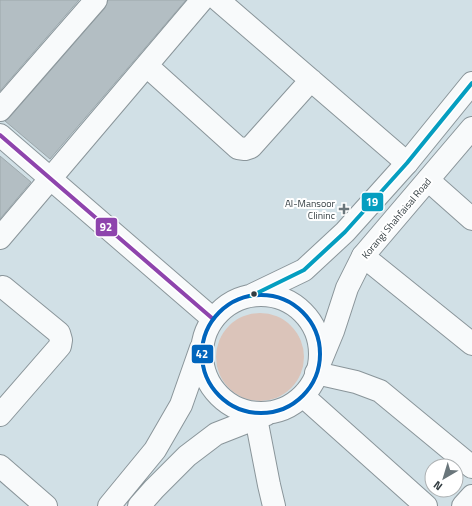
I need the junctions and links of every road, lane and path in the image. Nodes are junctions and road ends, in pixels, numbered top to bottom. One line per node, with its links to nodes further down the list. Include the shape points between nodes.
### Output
1 (96, 0): 7 (street)
2 (202, 0): 4 (street)
3 (218, 0): 5 (street)
4 (147, 66): 5 (street, via 238,148 245,149 251,147); 11 (street)
5 (311, 80): 10 (street)
6 (472, 83): 10 (street)
7 (0, 110)
8 (472, 128): 12 (street, Korangi Shahfaisal Road)
9 (0, 134): 11 (street)
10 (406, 162): 17 (street, via 345,232 304,270)
11 (51, 179): 14 (street); 18 (street)
12 (428, 180): 13 (street); 15 (street, Korangi Shahfaisal Road)
13 (472, 219)
14 (0, 238)
15 (363, 256): 20 (street); 21 (street, Korangi Shahfaisal Road, via 347,288)
16 (3, 287): 23 (street, via 59,334 61,340 60,346)
17 (251, 296): 18 (street, via 237,300); 21 (street, via 270,296 288,302 303,312 314,327 319,345)
18 (213, 319): 19 (street)
19 (204, 339): 24 (street, via 202,359 207,378 218,394 234,406); 29 (street, via 181,405 155,450)
20 (472, 344)
21 (318, 368): 22 (street, via 313,382); 26 (street, via 380,390)
22 (302, 396): 24 (street, via 288,406); 32 (street)
23 (0, 415)
24 (264, 415): 30 (street, via 216,434 187,456); 31 (street, via 269,485)
25 (0, 466): 28 (street)
26 (472, 467)
27 (472, 496): 33 (street)
28 (46, 506)
29 (109, 506)
30 (139, 506)
31 (274, 506)
32 (426, 506)
33 (463, 506)

